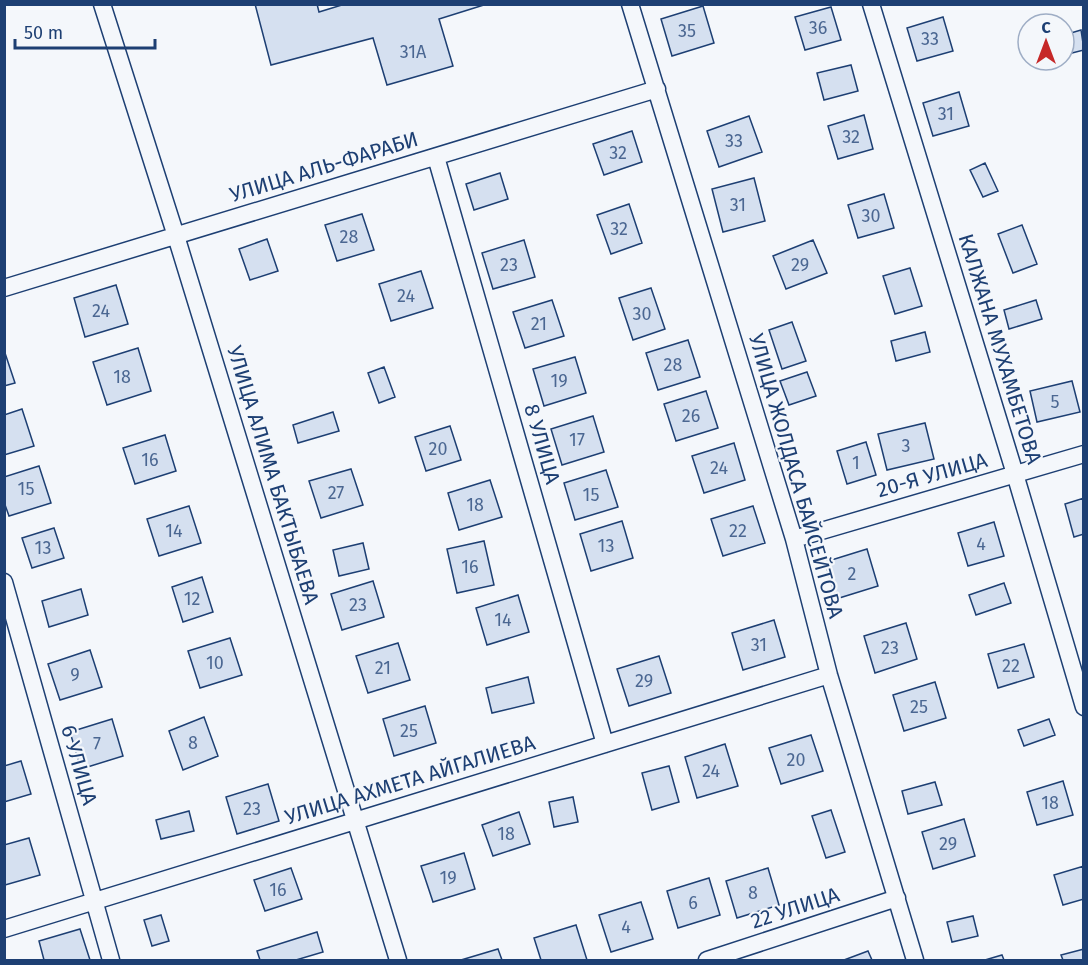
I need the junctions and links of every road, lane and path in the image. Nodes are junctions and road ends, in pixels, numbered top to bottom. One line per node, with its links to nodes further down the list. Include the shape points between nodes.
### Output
1 (102, 4): 6 (street, УЛИЦА АЛИМА БАКТЫБАЕВА)
2 (630, 4): 4 (street, УЛИЦА ЖОЛДАСА БАЙСЕЙТОВА)
3 (871, 4): 9 (street, КАЛЖАНА МУХАМБЕТОВА)
4 (657, 89): 5 (street, УЛИЦА АЛЬ-ФАРАБИ); 10 (street, УЛИЦА ЖОЛДАСА БАЙСЕЙТОВА)
5 (436, 157): 6 (street, УЛИЦА АЛЬ-ФАРАБИ); 14 (street, 8 УЛИЦА)
6 (176, 236): 7 (street, УЛИЦА АЛЬ-ФАРАБИ); 15 (street, УЛИЦА АЛИМА БАКТЫБАЕВА)
7 (4, 288)
8 (1083, 454): 9 (street, 20-Я УЛИЦА)
9 (1015, 474): 10 (street, 20-Я УЛИЦА); 13 (street, КАЛЖАНА МУХАМБЕТОВА)
10 (794, 539): 12 (street, УЛИЦА ЖОЛДАСА БАЙСЕЙТОВА)
11 (4, 582): 17 (street, 6 УЛИЦА)
12 (830, 675): 14 (street, УЛИЦА АХМЕТА АЙГАЛИЕВА); 16 (street, УЛИЦА ЖОЛДАСА БАЙСЕЙТОВА)
13 (1083, 707)
14 (605, 744): 15 (street, УЛИЦА АХМЕТА АЙГАЛИЕВА)
15 (356, 821): 17 (street, УЛИЦА АХМЕТА АЙГАЛИЕВА); 20 (street, УЛИЦА АЛИМА БАКТЫБАЕВА)
16 (897, 898): 21 (street, 22 УЛИЦА); 22 (street, УЛИЦА ЖОЛДАСА БАЙСЕЙТОВА)
17 (93, 902): 18 (street, УЛИЦА АХМЕТА АЙГАЛИЕВА); 19 (street, 6 УЛИЦА)
18 (4, 929)
19 (111, 960)
20 (398, 960)
21 (707, 960)
22 (915, 960)

